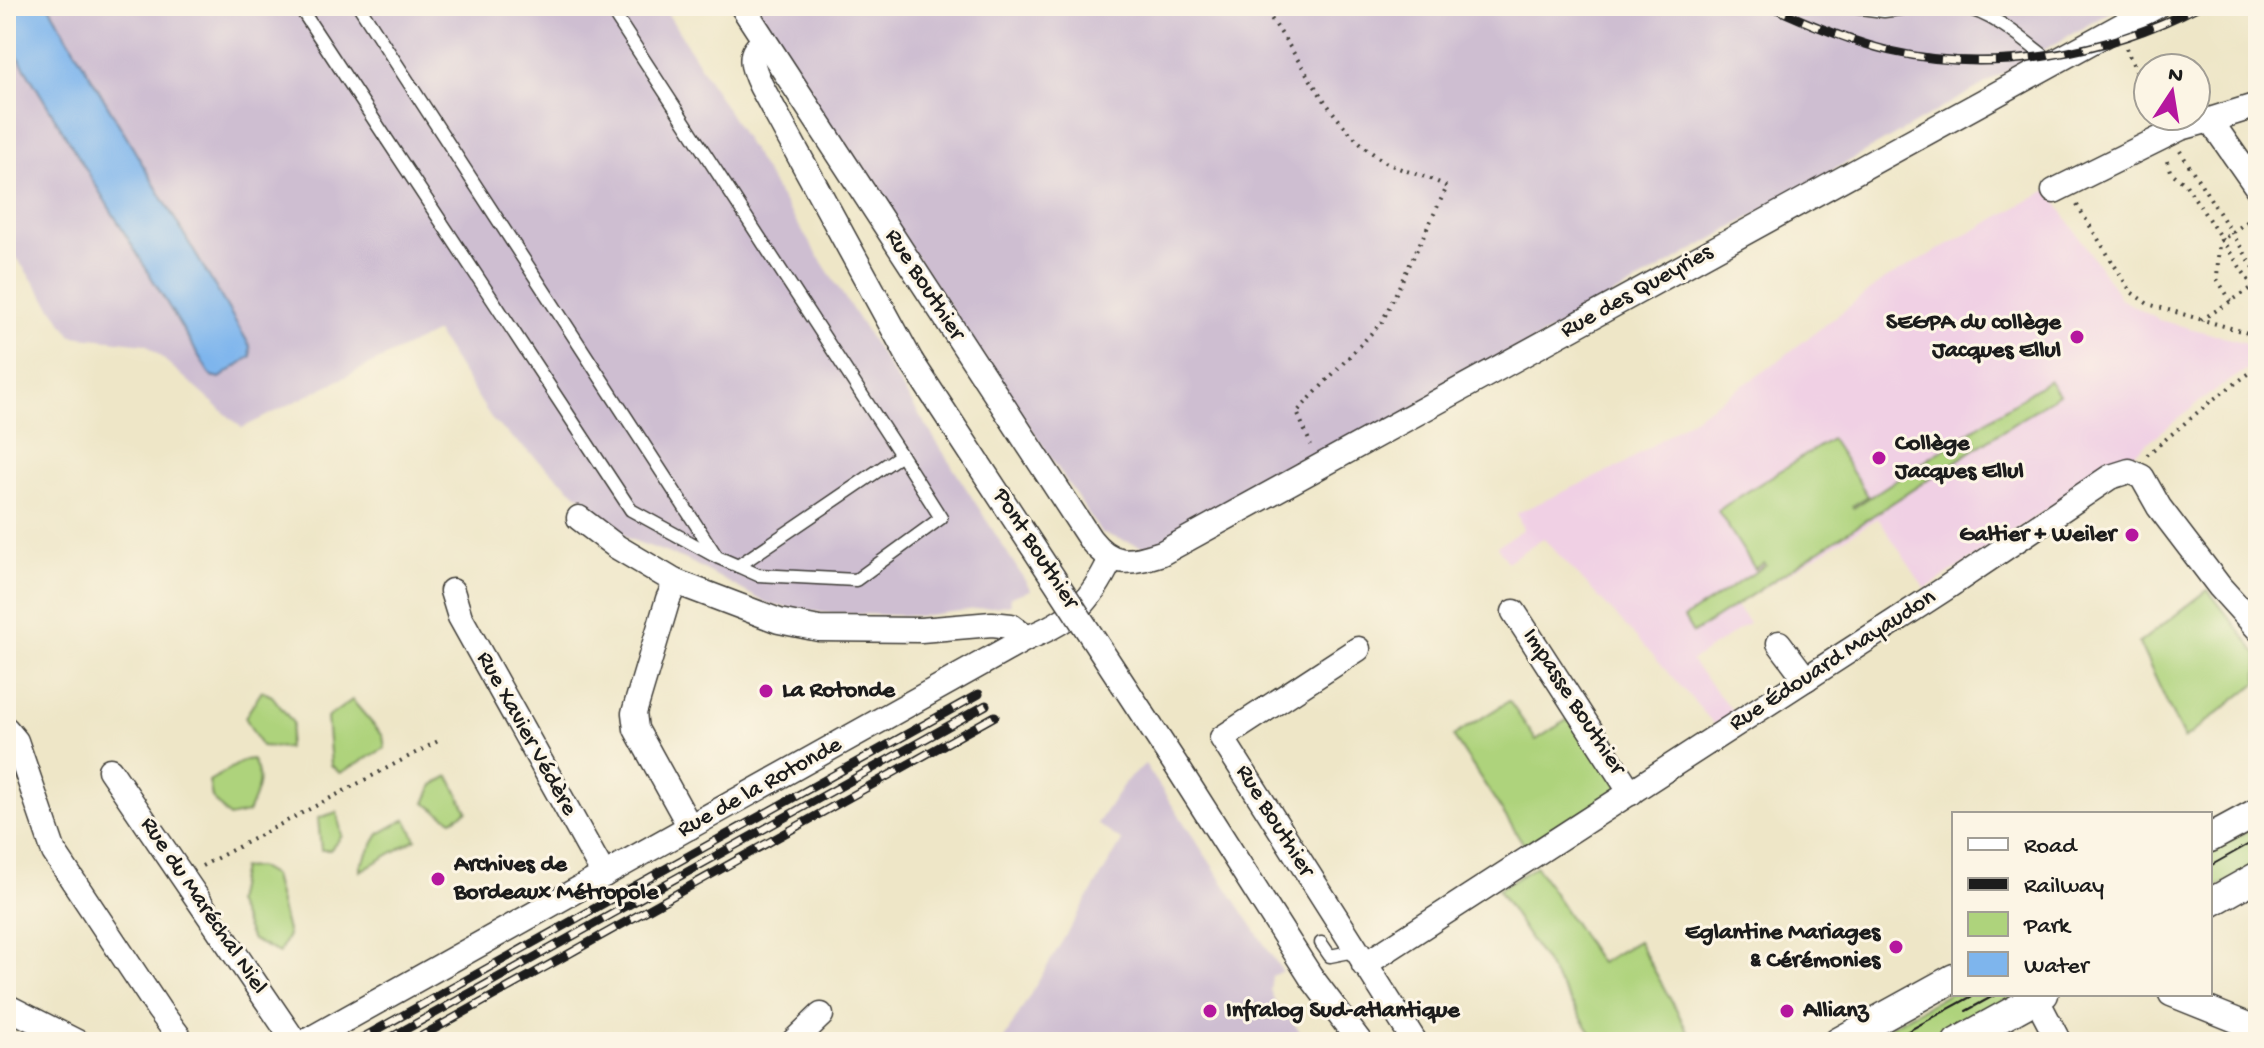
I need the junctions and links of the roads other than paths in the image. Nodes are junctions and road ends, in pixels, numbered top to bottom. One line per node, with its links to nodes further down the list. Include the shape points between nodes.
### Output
1 (299, 6): 19 (lane, via 631,510)
2 (359, 6): 19 (lane)
3 (609, 6): 17 (lane)
4 (742, 6): 9 (street, Rue Bouthier)
5 (1844, 6): 6 (lane, via 1884,11)
6 (1923, 6)
7 (1959, 6): 10 (lane, via 1999,21)
8 (2146, 9): 10 (street, Rue des Queyries)
9 (765, 42): 20 (street, Rue Bouthier, via 1090,539); 52 (street, Pont Bouthier, bridge, via 752,54 756,76 911,361 1311,977)
10 (2053, 63): 20 (street, Rue des Queyries, via 1162,553)
11 (2258, 105): 12 (street)
12 (2212, 119)
13 (2212, 123): 16 (street)
14 (2178, 132): 15 (street, via 2168,147)
15 (2059, 189)
16 (2258, 189)
17 (901, 455): 21 (lane); 21 (lane, via 941,518 856,580 758,575)
18 (579, 518): 22 (street)
19 (717, 557): 21 (lane)
20 (1111, 559): 26 (street, Rue de la Rotonde, via 1086,602 1057,626)
21 (738, 566)
22 (676, 582): 26 (street, via 779,621 819,629 992,624 1011,626); 34 (street, via 634,713 636,729)
23 (452, 591): 36 (street, Rue Xavier Védère, via 460,617)
24 (1514, 612): 32 (street, Impasse Bouthier)
25 (2258, 629): 29 (street, Rue Édouard Mayaudon, via 2220,587 2142,477 2129,471 2110,477)
26 (1027, 638): 34 (street, Rue de la Rotonde)
27 (1779, 643): 29 (street)
28 (1358, 649): 40 (street, Rue Bouthier, via 1222,738)
29 (1806, 679): 32 (street, Rue Édouard Mayaudon)
30 (6, 729): 48 (street, via 16,741 54,852)
31 (110, 770): 49 (street, Rue du Maréchal Niel)
32 (1631, 793): 40 (street, Rue Édouard Mayaudon)
33 (2258, 812): 35 (street)
34 (690, 827): 36 (street, Rue de la Rotonde)
35 (2212, 837)
36 (604, 875): 50 (street, Rue de la Rotonde)
37 (2258, 876): 38 (street)
38 (2212, 902)
39 (1321, 943): 40 (lane, via 1330,956)
40 (1360, 958): 53 (street, Rue Bouthier)
41 (1952, 979): 54 (street)
42 (2040, 996): 55 (street); 56 (street)
43 (2176, 996): 46 (street)
44 (6, 1006): 47 (street)
45 (821, 1015): 51 (street)
46 (2258, 1029)
47 (77, 1042)
48 (183, 1042)
49 (295, 1042)
50 (305, 1042)
51 (793, 1042)
52 (1360, 1042)
53 (1415, 1042)
54 (1838, 1042)
55 (1957, 1042)
56 (2059, 1042)

